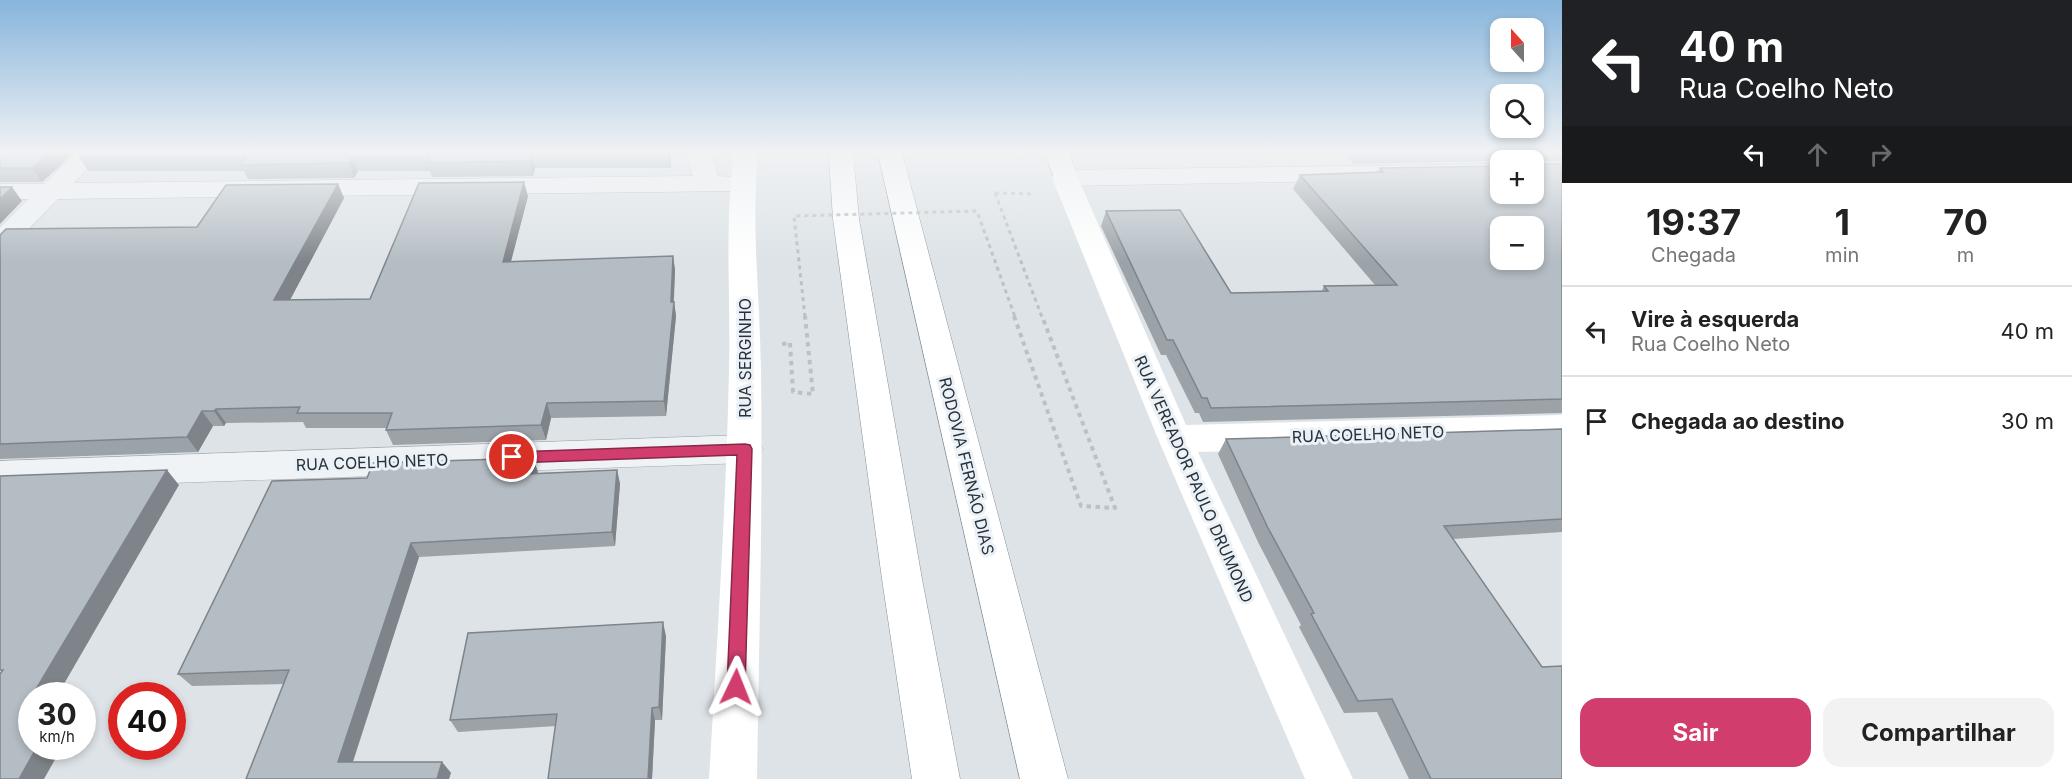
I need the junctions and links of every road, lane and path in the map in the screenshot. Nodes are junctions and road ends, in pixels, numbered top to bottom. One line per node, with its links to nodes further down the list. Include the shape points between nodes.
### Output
1 (53, 189): 8 (street)
2 (145, 189): 8 (street)
3 (733, 189): 14 (main road, RUA SERGINHO, via 746,346)
4 (844, 189): 17 (main road)
5 (899, 189): 18 (main road, RODOVIA FERNÃO DIAS)
6 (1071, 189): 13 (main road, RUA VEREADOR PAULO DRUMOND)
7 (0, 192): 8 (street)
8 (50, 192): 10 (street)
9 (995, 193): 11 (path, bridge, via 1115,508 1081,506 977,211 794,216 813,394 793,393)
10 (0, 242)
11 (790, 343)
12 (1562, 428): 13 (main road, RUA COELHO NETO)
13 (1175, 439): 19 (main road, RUA VEREADOR PAULO DRUMOND)
14 (745, 449): 15 (street, RUA COELHO NETO); 16 (main road, RUA SERGINHO)
15 (0, 475)
16 (733, 779)
17 (936, 779)
18 (1044, 779)
19 (1329, 779)

